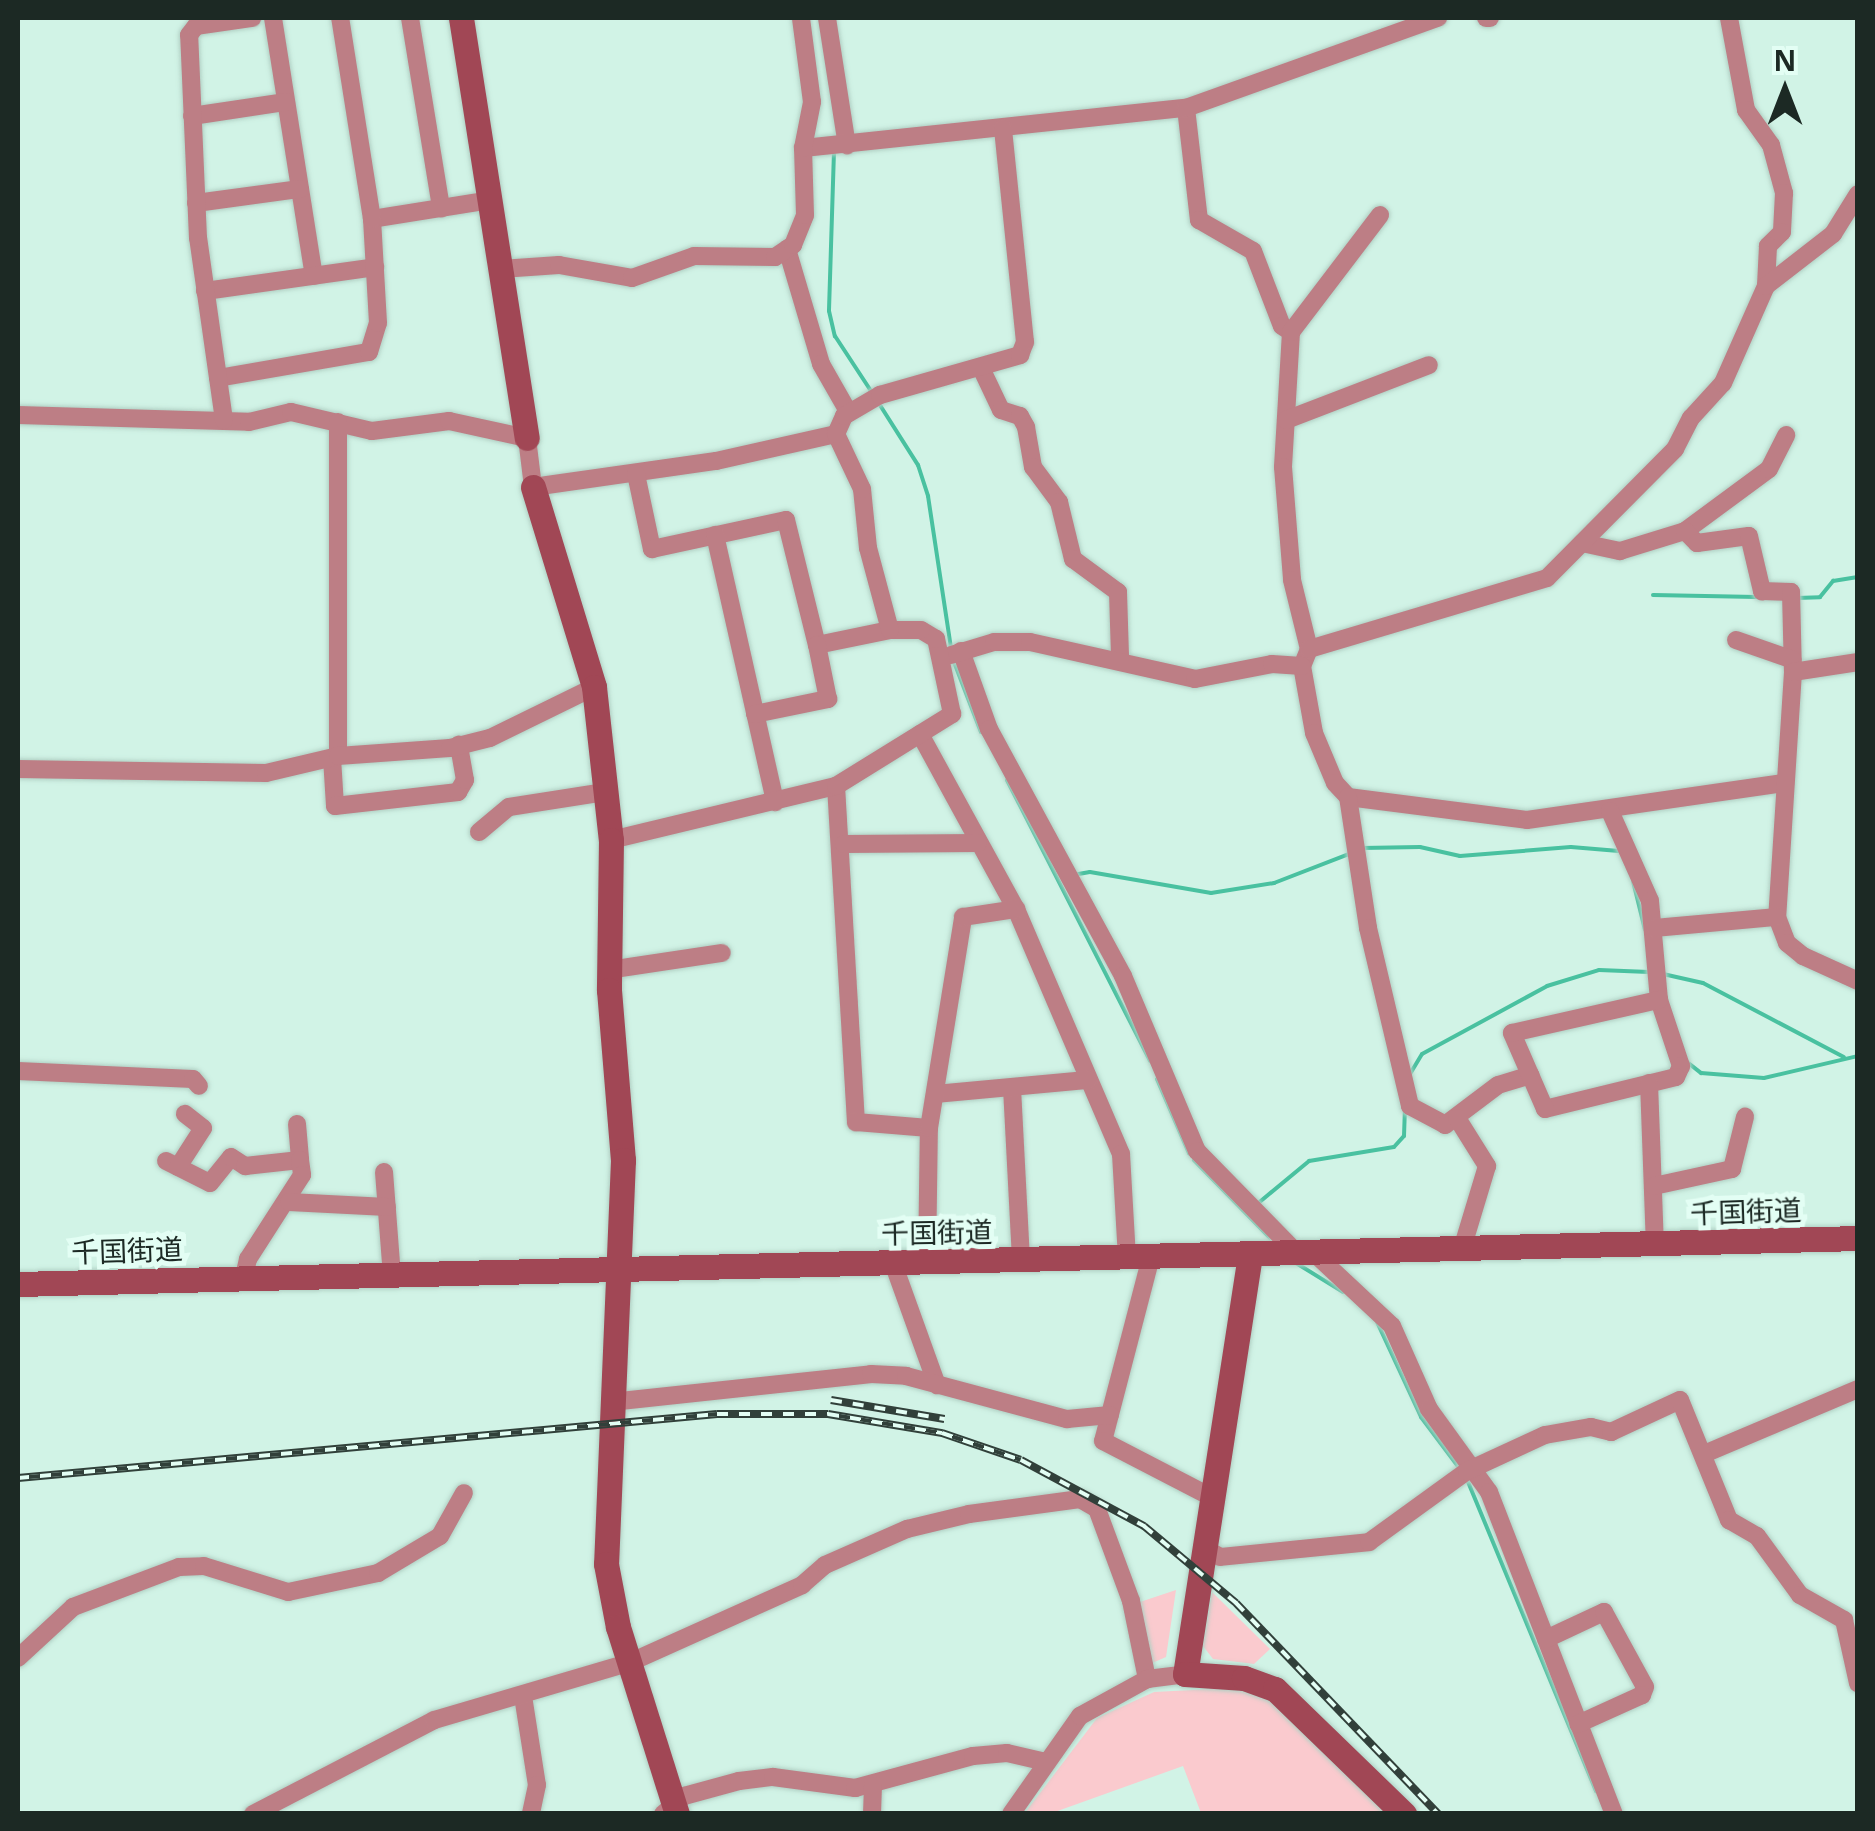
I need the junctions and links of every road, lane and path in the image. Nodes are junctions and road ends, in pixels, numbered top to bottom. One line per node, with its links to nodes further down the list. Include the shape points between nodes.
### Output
1 (252, 18): 12 (street, via 196,26 189,35)
2 (273, 18): 10 (street)
3 (340, 18): 22 (street)
4 (410, 18): 20 (street)
5 (461, 18): 18 (street)
6 (801, 18): 15 (street, via 812,102)
7 (827, 18): 14 (street)
8 (1438, 18): 11 (street)
9 (1729, 18): 27 (street, via 1746,110 1771,145 1784,193 1782,232 1768,246)
10 (286, 102): 12 (street); 16 (street)
11 (1186, 108): 13 (street); 29 (street, via 1199,220 1253,251 1282,326)
12 (192, 116): 19 (street)
13 (1003, 128): 14 (street); 31 (street, via 1025,342 1020,355)
14 (843, 146): 15 (street)
15 (809, 147): 23 (street, via 804,216)
16 (300, 188): 19 (street); 26 (street)
17 (1858, 194): 27 (street, via 1833,234)
18 (490, 200): 20 (street); 25 (street)
19 (196, 203): 28 (street)
20 (441, 208): 22 (street)
21 (1380, 216): 29 (street)
22 (372, 219): 24 (street)
23 (787, 249): 25 (street, via 775,256 694,256 619,280 559,265); 33 (street, via 821,364)
24 (375, 267): 26 (street); 32 (street, via 378,323 370,352)
25 (501, 270): 40 (street)
26 (314, 276): 28 (street)
27 (1766, 286): 45 (street, via 1723,383 1650,480)
28 (205, 291): 32 (street)
29 (1291, 332): 36 (street)
30 (1429, 365): 36 (street)
31 (982, 370): 33 (street, via 876,398); 50 (street, via 1001,410 1020,416 1026,427 1033,467 1059,502 1073,559 1118,592)
32 (218, 378): 35 (street)
33 (849, 414): 38 (street)
34 (18, 415): 35 (street)
35 (224, 420): 37 (street, via 291,412)
36 (1286, 420): 51 (street, via 1292,580)
37 (338, 422): 40 (street, via 372,431 449,420); 58 (street)
38 (836, 434): 41 (street); 46 (street, via 862,488 868,548)
39 (1786, 435): 43 (street, via 1769,469)
40 (527, 438): 42 (street)
41 (636, 474): 42 (street); 44 (street, via 652,549)
42 (533, 487): 54 (street)
43 (1685, 530): 45 (street, via 1620,551); 53 (street, via 1697,543 1749,536 1762,591 1790,592)
44 (714, 535): 48 (street, via 786,520); 55 (street)
45 (1582, 543): 51 (street, via 1547,578 1524,588 1447,604)
46 (890, 630): 48 (street); 49 (street, via 931,634)
47 (1736, 640): 53 (street)
48 (818, 646): 55 (street, via 828,698)
49 (951, 655): 50 (street, via 1030,642); 56 (street, via 952,714); 97 (street, via 1123,976 1197,1151)
50 (1120, 657): 51 (street, via 1195,679)
51 (1306, 657): 63 (street, via 1314,733)
52 (1858, 662): 53 (street)
53 (1793, 666): 60 (street)
54 (594, 687): 57 (street); 62 (street)
55 (755, 714): 64 (street)
56 (920, 734): 61 (street); 68 (street)
57 (459, 745): 58 (street); 58 (street, via 465,780 458,792 336,806)
58 (335, 757): 59 (street, via 266,773)
59 (18, 769)
60 (1785, 783): 65 (street); 71 (street)
61 (836, 786): 64 (street); 69 (street)
62 (606, 792): 66 (street, via 509,807); 67 (street)
63 (1348, 797): 65 (street, via 1527,820); 86 (street, via 1404,1091 1418,1115 1435,1125)
64 (775, 802): 67 (street)
65 (1610, 810): 72 (street, via 1650,900)
66 (478, 832)
67 (611, 840): 74 (street)
68 (978, 843): 69 (street); 70 (street)
69 (844, 844): 88 (street, via 845,1001 856,1122)
70 (1016, 909): 79 (street); 83 (street, via 963,917)
71 (1777, 918): 72 (street); 75 (street, via 1787,943 1803,956)
72 (1655, 928): 76 (street)
73 (722, 954): 74 (street)
74 (608, 970): 103 (street, via 623,1160)
75 (1858, 982)
76 (1660, 1000): 78 (street, via 1512,1033); 80 (street, via 1681,1066 1676,1077)
77 (18, 1071): 81 (street, via 193,1079)
78 (1530, 1075): 80 (street, via 1545,1109); 86 (street, via 1498,1086)
79 (1088, 1080): 82 (street); 99 (street, via 1120,1154)
80 (1649, 1083): 91 (street)
81 (199, 1086)
82 (1012, 1088): 83 (street); 100 (street)
83 (936, 1094): 88 (street)
84 (186, 1114): 89 (street, via 203,1128 172,1164 210,1183 230,1157 245,1166)
85 (1745, 1117): 91 (street, via 1732,1169)
86 (1457, 1118): 96 (street, via 1487,1166)
87 (297, 1124): 89 (street)
88 (930, 1128): 102 (street)
89 (300, 1160): 92 (street, via 302,1175)
90 (384, 1172): 93 (street)
91 (1654, 1186): 95 (street)
92 (288, 1202): 93 (street); 105 (street, via 248,1259)
93 (387, 1207): 104 (street)
94 (1858, 1238): 95 (street, 千国街道)
95 (1655, 1244): 96 (street, 千国街道)
96 (1462, 1249): 97 (street, 千国街道)
97 (1294, 1252): 98 (street, 千国街道); 112 (street, via 1392,1326 1428,1409)
98 (1250, 1255): 99 (street, 千国街道); 114 (street)
99 (1139, 1257): 100 (street, 千国街道); 110 (street)
100 (1021, 1259): 102 (street, 千国街道)
101 (893, 1263): 102 (street, 千国街道); 103 (street, 千国街道); 107 (street)
102 (927, 1263)
103 (616, 1269): 104 (street, 千国街道); 109 (street)
104 (392, 1275): 105 (street, 千国街道)
105 (244, 1277): 106 (street, 千国街道)
106 (18, 1284)
107 (938, 1385): 109 (street, via 872,1374); 110 (street, via 1067,1419)
108 (1858, 1389): 111 (street)
109 (611, 1402): 118 (street, via 606,1564)
110 (1110, 1415): 114 (street, via 1103,1441)
111 (1704, 1454): 112 (street, via 1680,1400 1611,1432 1591,1426 1545,1435); 121 (street, via 1703,1466 1729,1520 1757,1536 1800,1595 1844,1620)
112 (1466, 1472): 115 (street, via 1369,1542 1220,1558); 116 (street, via 1489,1492)
113 (464, 1493): 117 (street, via 440,1536 378,1573 288,1592 204,1566 179,1567 73,1607)
114 (1213, 1498): 115 (street)
115 (1204, 1548): 119 (street)
116 (1546, 1639): 123 (street); 123 (street, via 1604,1612 1645,1687 1642,1695)
117 (18, 1658)
118 (631, 1662): 120 (street, via 730,1620 802,1585 825,1565 907,1529 1080,1499 1098,1509 1131,1601); 122 (street); 126 (street)
119 (1185, 1674): 120 (street); 131 (street, via 1244,1678 1275,1689)
120 (1147, 1679): 124 (street, via 1080,1716)
121 (1858, 1683)
122 (523, 1696): 127 (street, via 434,1720); 128 (street, via 537,1786)
123 (1578, 1724): 132 (street)
124 (1046, 1762): 125 (street, via 1007,1753 973,1756); 130 (street)
125 (873, 1786): 126 (street, via 772,1776 684,1796); 129 (street)
126 (671, 1810)
127 (253, 1814)
128 (531, 1814)
129 (872, 1814)
130 (1011, 1814)
131 (1404, 1814)
132 (1614, 1814)

